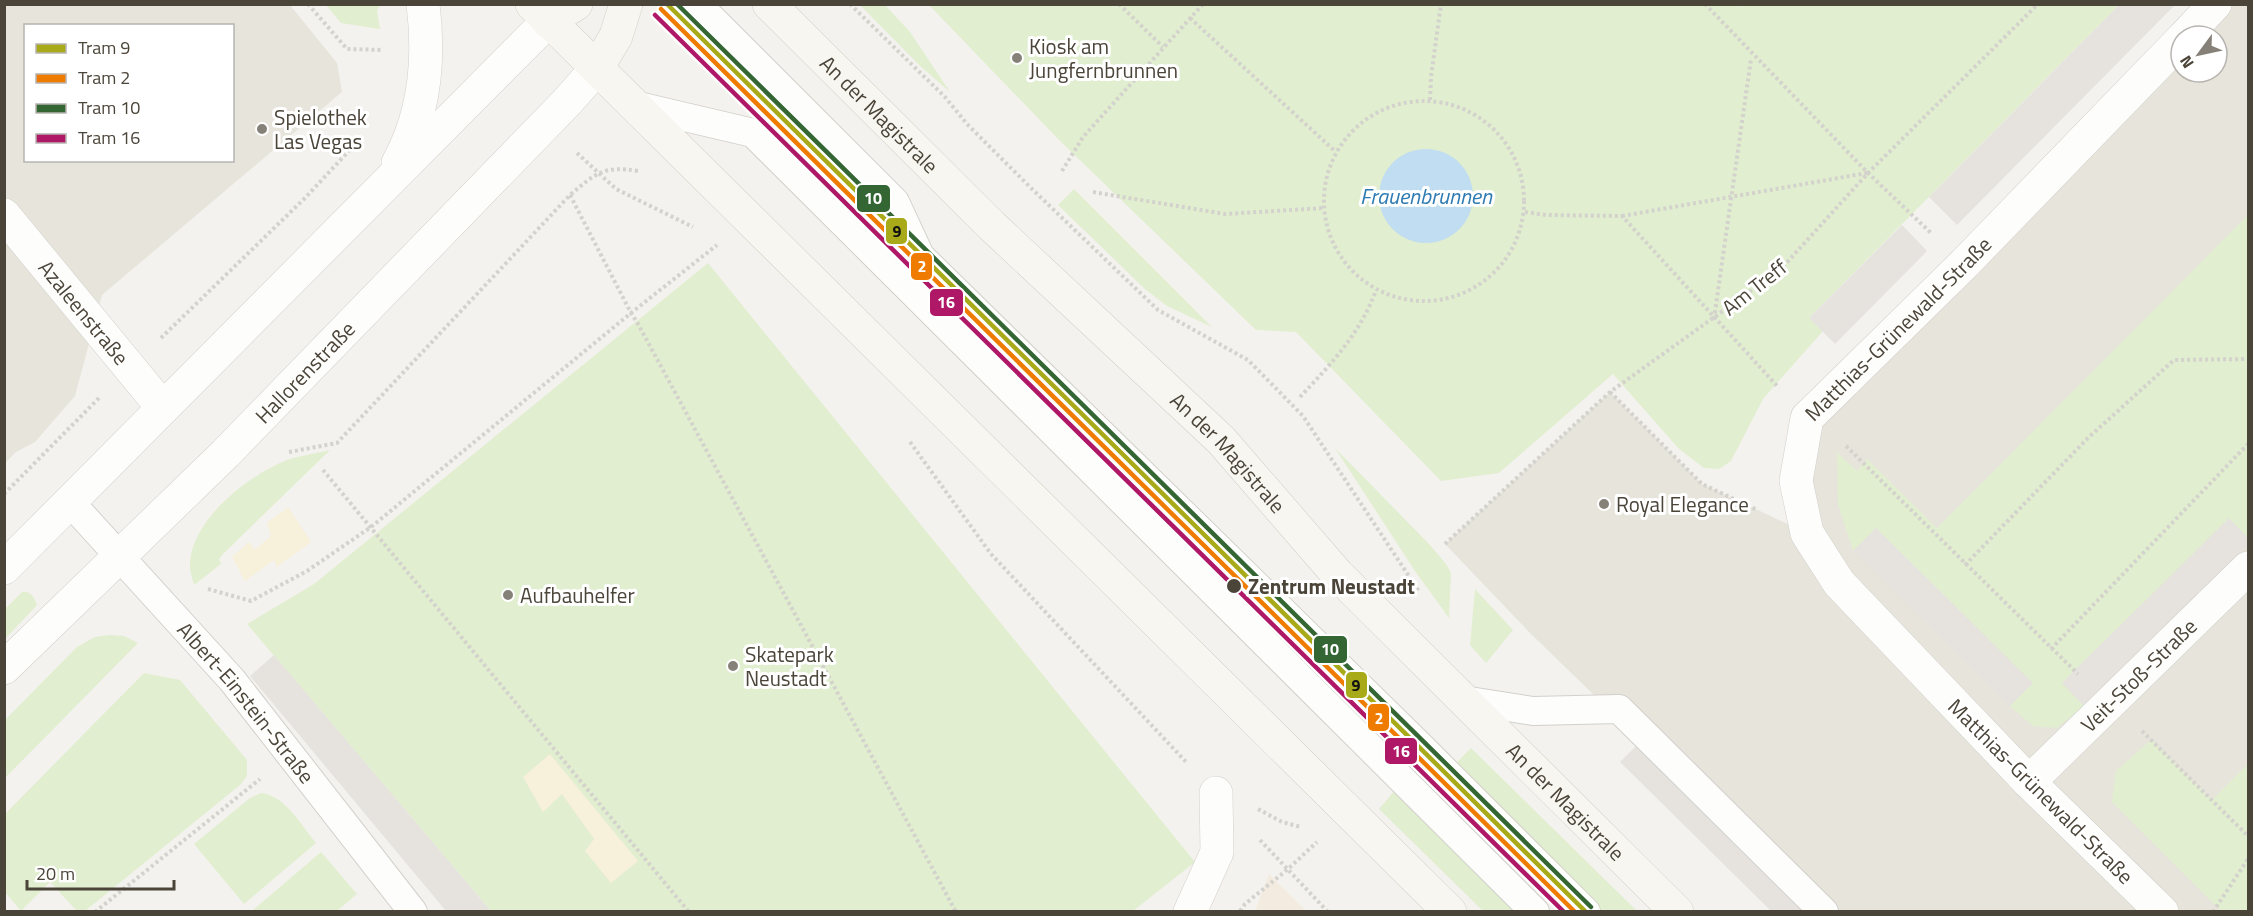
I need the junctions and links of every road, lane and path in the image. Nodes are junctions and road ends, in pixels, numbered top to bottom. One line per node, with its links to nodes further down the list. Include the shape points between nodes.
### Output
1 (308, 4): 18 (path)
2 (423, 4): 30 (street, via 424,94 411,140)
3 (576, 4): 14 (main road)
4 (626, 4): 21 (main road, via 616,36)
5 (697, 4): 86 (lane, via 895,202 920,256)
6 (769, 4): 66 (main road, An der Magistrale, via 992,226 1221,440 1338,574)
7 (850, 4): 63 (path, via 1031,189 1158,310 1248,360 1303,416)
8 (1119, 4): 17 (path)
9 (1203, 4): 15 (path)
10 (1441, 4): 22 (path)
11 (1705, 4): 29 (path)
12 (2038, 4): 29 (path, Am Treff)
13 (2215, 4): 16 (street)
14 (540, 13): 21 (main road); 30 (street)
15 (1190, 18): 17 (path); 26 (path)
16 (2196, 24)
17 (1163, 47): 28 (path, via 1083,137)
18 (347, 50)
19 (2169, 52): 39 (street, Matthias-Grünewald-Straße)
20 (1751, 59): 33 (path)
21 (597, 68): 23 (main road); 58 (street, Hallorenstraße, via 225,454)
22 (1430, 100): 26 (path, via 1403,103 1376,113 1353,129); 35 (path, via 1461,107 1488,124 1510,147 1522,176)
23 (634, 105): 68 (lane, via 753,133); 84 (main road)
24 (755, 131): 68 (lane)
25 (365, 133): 44 (path, via 305,198)
26 (1336, 152): 34 (path, via 1326,179)
27 (640, 171): 32 (path, via 625,168 597,172)
28 (1062, 171)
29 (1868, 173): 33 (path); 39 (path); 42 (path, Am Treff, via 1781,269)
30 (384, 188): 47 (street)
31 (1093, 192): 34 (path, via 1225,214)
32 (570, 195): 41 (path); 50 (path)
33 (1731, 197): 37 (path); 42 (path)
34 (1324, 208): 40 (path, via 1332,241 1349,269)
35 (1525, 212): 37 (path); 40 (path, via 1518,241 1500,269 1474,290 1442,301 1408,301)
36 (4, 215): 44 (street, Azaleenstraße)
37 (1622, 216): 42 (path)
38 (723, 241): 41 (path)
39 (1964, 264): 48 (street, Matthias-Grünewald-Straße)
40 (1376, 290): 46 (path, via 1343,350)
41 (631, 313): 55 (path); 80 (path)
42 (1714, 319): 45 (path, Am Treff); 48 (path)
43 (2248, 359): 59 (path, via 2174,360 2088,438)
44 (131, 367): 47 (street, Azaleenstraße); 53 (path)
45 (1610, 392): 56 (path, via 1702,484); 57 (path, Am Treff)
46 (1300, 397)
47 (163, 408): 54 (street)
48 (1809, 416): 56 (street, Matthias-Grünewald-Straße, via 1796,481); 59 (path, via 1864,463)
49 (906, 435): 71 (path, via 991,554)
50 (337, 443)
51 (2248, 444): 64 (path)
52 (323, 470): 55 (path)
53 (4, 494)
54 (70, 502): 58 (lane, Albert-Einstein-Straße); 61 (street)
55 (371, 527): 62 (path, via 307,571 250,601); 79 (path)
56 (1807, 533): 70 (street, Matthias-Grünewald-Straße, via 1839,583)
57 (1445, 544)
58 (121, 556): 65 (street, Hallorenstraße); 78 (lane, Albert-Einstein-Straße, via 232,680)
59 (1965, 565): 64 (path)
60 (2248, 567): 67 (street, Veit-Stoß-Straße)
61 (4, 568)
62 (208, 589)
63 (1426, 602)
64 (2051, 648): 67 (path)
65 (4, 668)
66 (1463, 700): 87 (main road, An der Magistrale); 88 (lane, via 1533,711 1619,710)
67 (2112, 701): 70 (street, Veit-Stoß-Straße); 73 (path)
68 (1391, 770): 85 (lane)
69 (265, 775): 77 (path)
70 (2029, 782): 89 (street, Matthias-Grünewald-Straße)
71 (1216, 793): 72 (path); 76 (path); 81 (street, via 1217,852)
72 (1304, 828)
73 (2248, 836)
74 (1321, 837): 76 (path)
75 (2248, 859): 90 (path)
76 (1288, 869): 82 (path); 83 (path)
77 (95, 912)
78 (413, 912)
79 (689, 912)
80 (956, 912)
81 (1190, 912)
82 (1240, 912)
83 (1328, 912)
84 (1450, 912)
85 (1536, 912)
86 (1586, 912)
87 (1677, 912)
88 (1824, 912)
89 (2162, 912)
90 (2213, 912)

